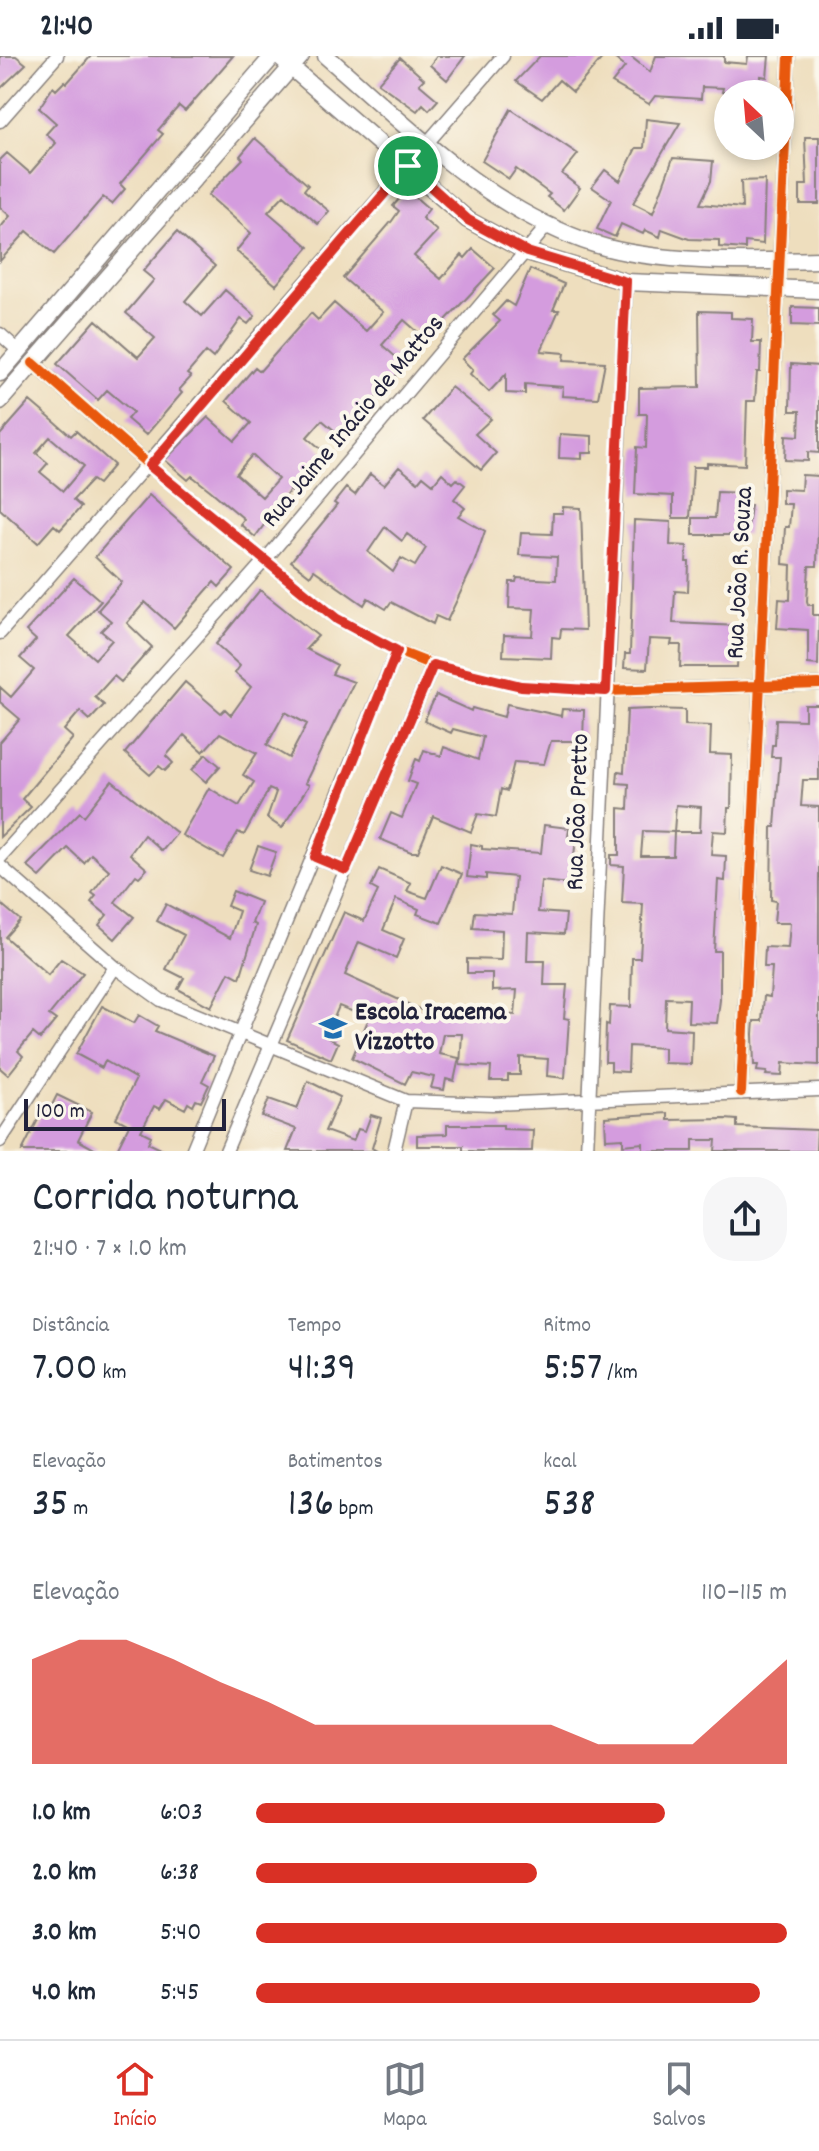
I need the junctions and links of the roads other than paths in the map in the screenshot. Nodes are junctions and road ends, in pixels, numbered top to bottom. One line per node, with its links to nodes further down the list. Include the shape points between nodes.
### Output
1 (57, 56): 7 (street)
2 (276, 56): 6 (main road); 18 (main road)
3 (326, 56): 8 (main road)
4 (503, 56): 8 (street)
5 (789, 56): 13 (street, Rua João R. Souza)
6 (297, 61): 9 (main road); 19 (main road)
7 (0, 121)
8 (428, 144): 9 (street); 10 (main road, via 491,194)
9 (408, 166): 11 (main road, via 468,220); 22 (street)
10 (547, 226): 11 (street, Rua Jaime Inácio de Mattos); 13 (main road, via 597,245 656,256)
11 (527, 252): 14 (main road); 23 (street, Rua Jaime Inácio de Mattos)
12 (819, 260): 13 (main road)
13 (780, 261): 16 (street, Rua João R. Souza)
14 (626, 282): 16 (main road); 29 (street, Rua João Pretto)
15 (819, 290): 16 (main road)
16 (777, 291): 28 (street, Rua João R. Souza)
17 (0, 334): 18 (street)
18 (19, 351): 20 (main road)
19 (33, 363): 21 (main road); 22 (street)
20 (0, 373)
21 (0, 401)
22 (150, 466): 23 (street); 24 (street)
23 (265, 560): 25 (street, via 337,619); 31 (street, Rua Jaime Inácio de Mattos)
24 (0, 633)
25 (397, 651): 26 (street); 30 (street)
26 (433, 665): 29 (street, via 521,686); 33 (street)
27 (819, 684): 28 (street)
28 (757, 686): 29 (street); 38 (street, Rua João R. Souza)
29 (606, 691): 39 (street, Rua João Pretto)
30 (315, 857): 33 (street); 35 (street)
31 (0, 858)
32 (0, 866): 34 (street)
33 (346, 870): 36 (street)
34 (115, 967): 35 (street, via 161,1000); 41 (street)
35 (242, 1033): 36 (street); 42 (street)
36 (271, 1047): 40 (street); 43 (street)
37 (819, 1090): 38 (street)
38 (741, 1092): 39 (street)
39 (590, 1098): 40 (street, via 492,1104); 45 (street, Rua João Pretto)
40 (406, 1101): 44 (street)
41 (0, 1141)
42 (192, 1151)
43 (226, 1151)
44 (394, 1151)
45 (587, 1151)

